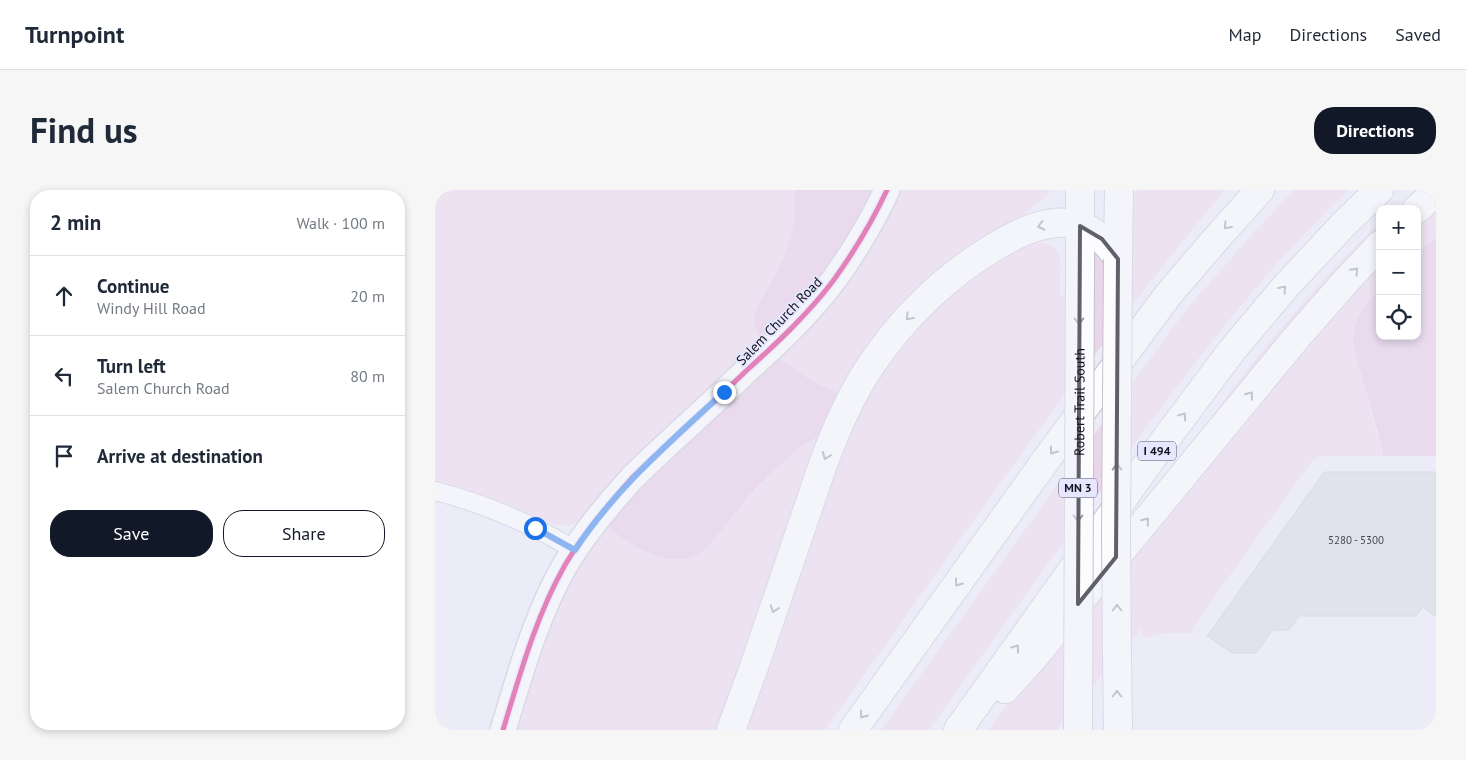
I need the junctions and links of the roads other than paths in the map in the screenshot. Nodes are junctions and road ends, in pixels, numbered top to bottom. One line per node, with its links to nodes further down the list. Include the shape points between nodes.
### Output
1 (887, 190): 12 (street, Salem Church Road, via 855,249 813,305 771,349 633,478 597,518)
2 (1080, 190): 8 (main road, Robert Trail South / MN 3)
3 (1260, 190): 15 (main road, one-way to 15, via 1168,295)
4 (1379, 190): 16 (main road, I 494, one-way to 4, via 1233,349 1286,286)
5 (1436, 192): 7 (main road)
6 (1119, 203): 9 (main road, MN 3)
7 (1421, 205)
8 (1080, 226): 9 (main road, via 1090,230); 14 (main road, one-way to 14, via 1061,223 1032,228 982,254 918,307 871,364 851,397 823,464); 18 (main road, Robert Trail South / MN 3, one-way to 18, bridge)
9 (1111, 249): 19 (main road, MN 3, one-way to 9, bridge)
10 (1376, 249): 17 (main road, one-way to 10, via 1033,658 1297,337)
11 (435, 491): 12 (street, via 517,519)
12 (575, 550): 13 (street, Salem Church Road, via 545,607)
13 (503, 730)
14 (731, 730)
15 (853, 730)
16 (958, 730)
17 (966, 730)
18 (1078, 730)
19 (1117, 730)

